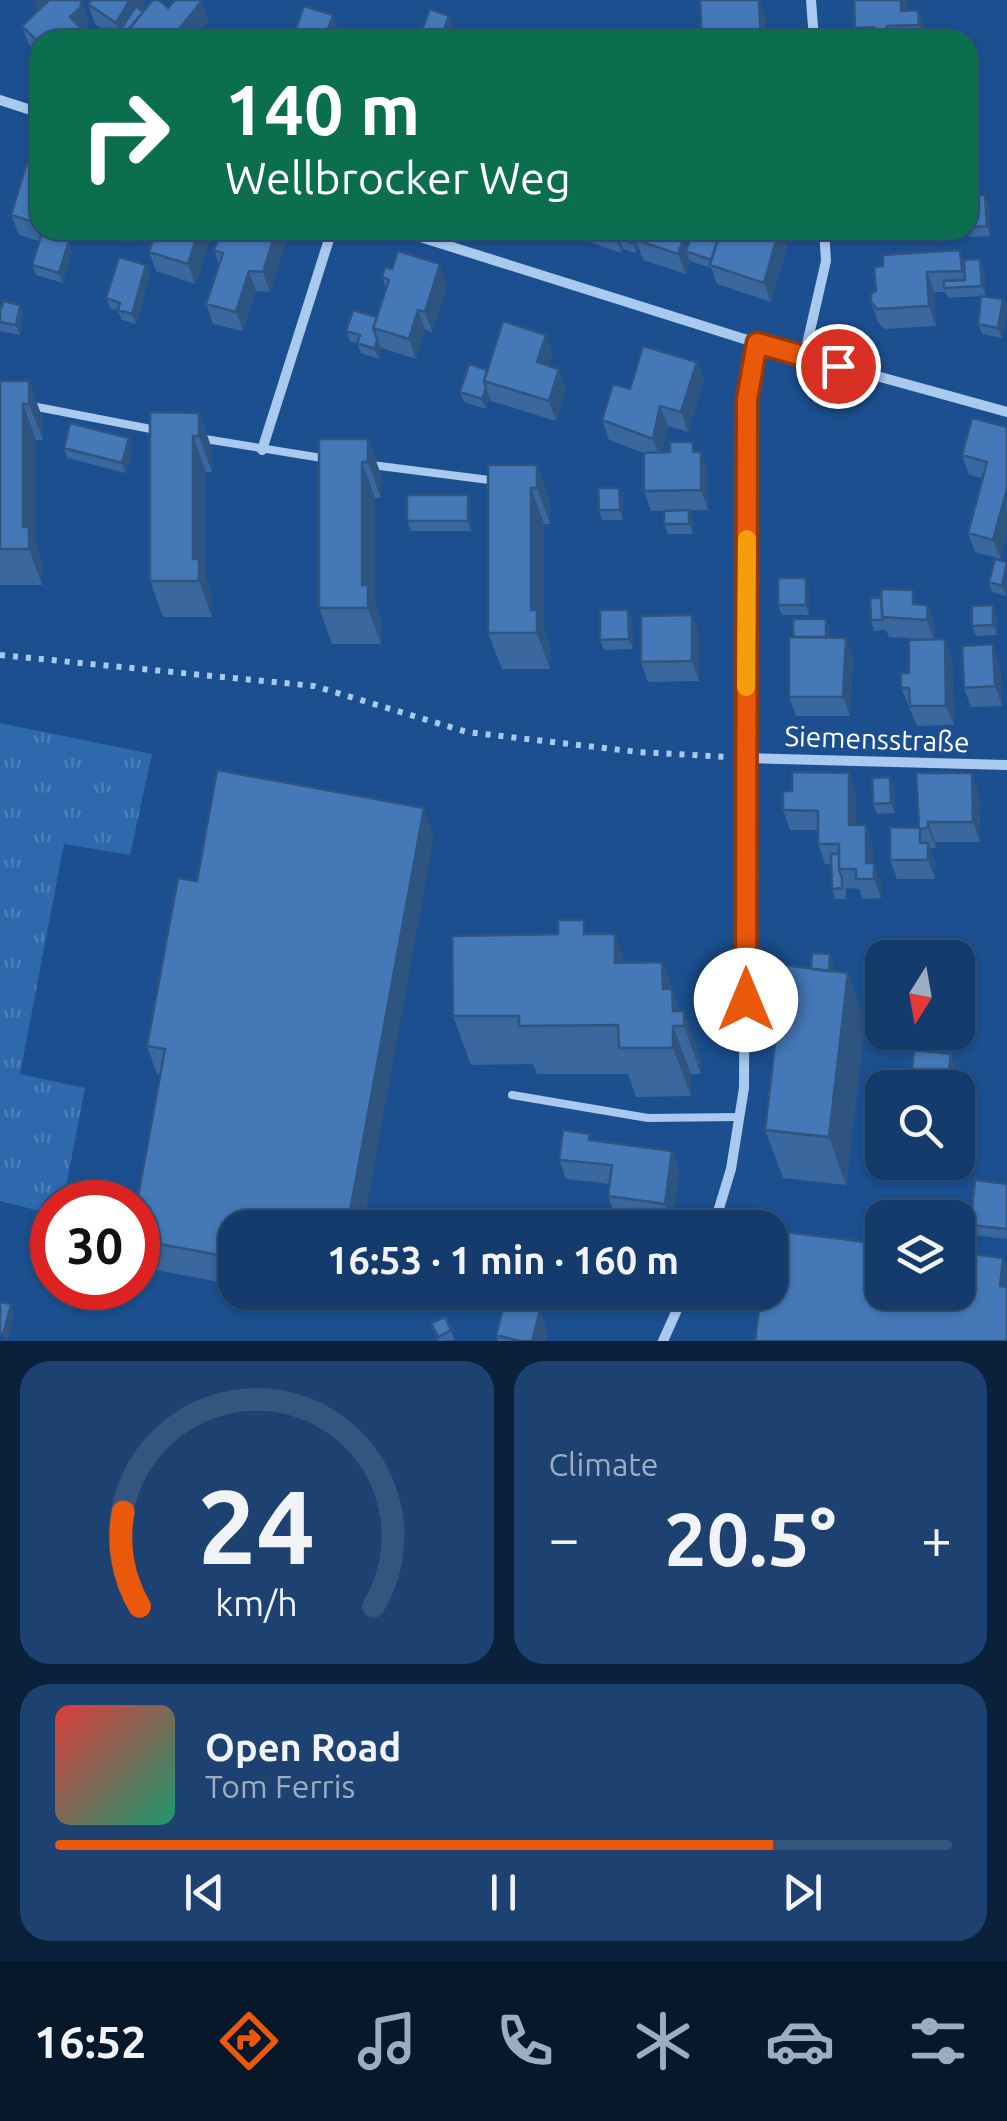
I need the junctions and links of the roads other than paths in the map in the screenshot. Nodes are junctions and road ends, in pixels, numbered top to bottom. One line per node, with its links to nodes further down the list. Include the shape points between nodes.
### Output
1 (812, 0): 2 (street)
2 (814, 30)
3 (0, 100): 4 (street)
4 (30, 110)
5 (329, 240): 14 (street)
6 (430, 240): 8 (street)
7 (825, 240): 9 (street)
8 (757, 343): 9 (street); 18 (street, via 747,399)
9 (804, 357): 11 (street)
10 (19, 404): 12 (lane)
11 (1007, 412)
12 (168, 432)
13 (187, 436): 14 (lane)
14 (262, 450): 15 (lane)
15 (335, 460)
16 (354, 462): 17 (lane)
17 (501, 482)
18 (746, 758): 19 (street, Siemensstraße); 21 (street)
19 (1007, 765)
20 (512, 1095): 21 (lane, via 648,1118)
21 (739, 1117): 22 (street)
22 (718, 1210)
23 (677, 1310): 24 (street)
24 (664, 1341)

